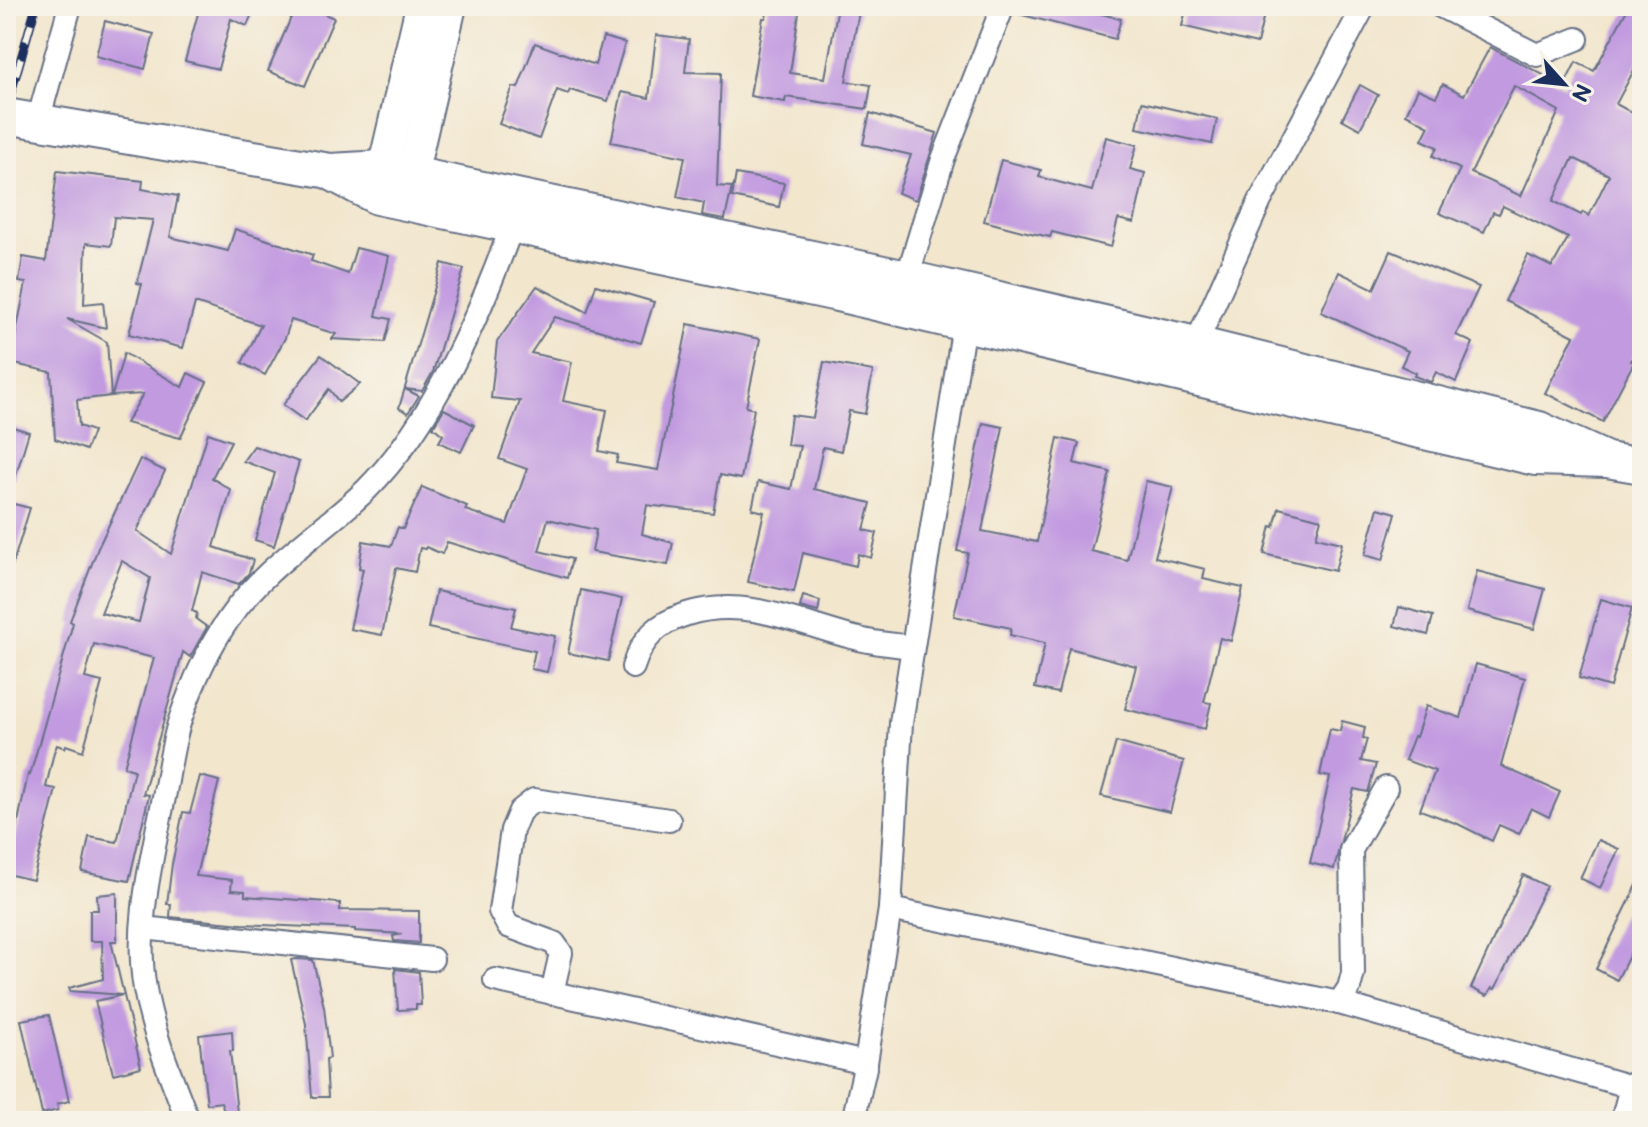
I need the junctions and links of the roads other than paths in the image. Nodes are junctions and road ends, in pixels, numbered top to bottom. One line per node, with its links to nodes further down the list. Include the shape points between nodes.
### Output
1 (70, 6): 8 (street)
2 (421, 6): 9 (street)
3 (451, 6): 9 (street)
4 (1003, 6): 12 (street, via 943,159)
5 (1364, 6): 14 (street, via 1260,201)
6 (1440, 6): 7 (street, via 1537,55)
7 (1577, 39)
8 (22, 118): 9 (main road)
9 (395, 185): 10 (main road); 11 (main road)
10 (512, 226): 11 (main road); 21 (street, via 492,280 409,441 366,489 277,563 214,641 179,722)
11 (765, 264): 12 (main road); 13 (main road)
12 (907, 278): 13 (main road)
13 (979, 316): 14 (main road); 15 (main road, via 1535,458); 16 (street)
14 (1196, 344): 15 (main road, via 1539,429)
15 (1633, 458)
16 (912, 647): 17 (street, via 867,641 747,607 722,608 664,622 648,636); 20 (street, via 901,723)
17 (633, 667)
18 (1386, 788): 25 (street, via 1351,850 1355,951 1349,988)
19 (669, 820): 24 (street, via 534,800 520,811 512,830 500,911 508,926 554,943 561,953)
20 (890, 909): 25 (street); 26 (street)
21 (143, 928): 22 (street); 28 (street, via 144,987)
22 (432, 959)
23 (495, 980): 24 (street)
24 (552, 993): 26 (street)
25 (1339, 1003): 27 (street)
26 (866, 1063): 29 (street)
27 (1636, 1089): 30 (street)
28 (188, 1121)
29 (853, 1121)
30 (1622, 1121)

